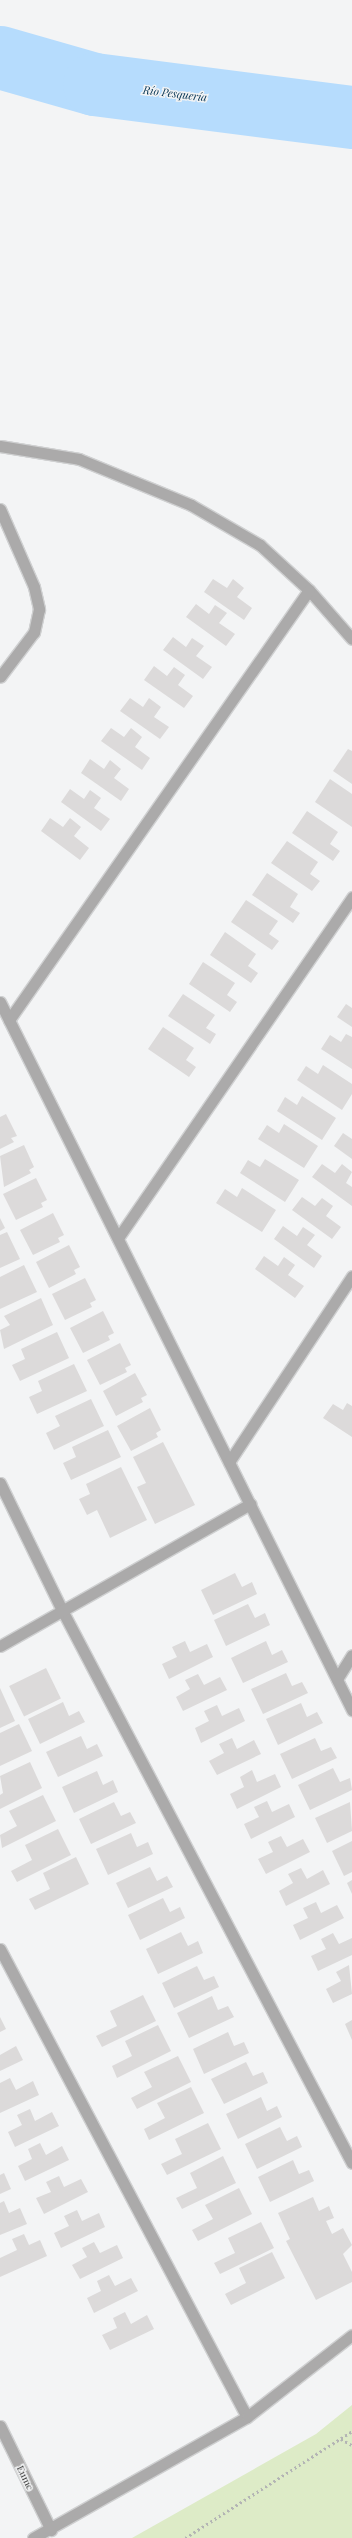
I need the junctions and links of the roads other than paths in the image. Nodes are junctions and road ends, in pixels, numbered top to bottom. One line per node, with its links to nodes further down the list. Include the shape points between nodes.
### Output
1 (0, 446): 3 (street, via 79,459 191,505 260,545)
2 (0, 509): 5 (street, via 34,587 40,609 34,632)
3 (309, 590): 4 (street); 8 (street)
4 (352, 639)
5 (0, 677)
6 (352, 897): 9 (street)
7 (0, 1002): 8 (street)
8 (9, 1020): 9 (street)
9 (118, 1238): 11 (street)
10 (352, 1276): 11 (street)
11 (229, 1462): 13 (street)
12 (0, 1483): 14 (street)
13 (250, 1504): 14 (street); 17 (street)
14 (62, 1610): 15 (street); 20 (street)
15 (0, 1646)
16 (352, 1655): 17 (street)
17 (337, 1679): 18 (street)
18 (352, 1710)
19 (0, 1949): 22 (street)
20 (352, 2163)
21 (352, 2336): 22 (street)
22 (247, 2417): 24 (street)
23 (0, 2426): 24 (street, Eume)
24 (51, 2530): 25 (street)
25 (33, 2538)

